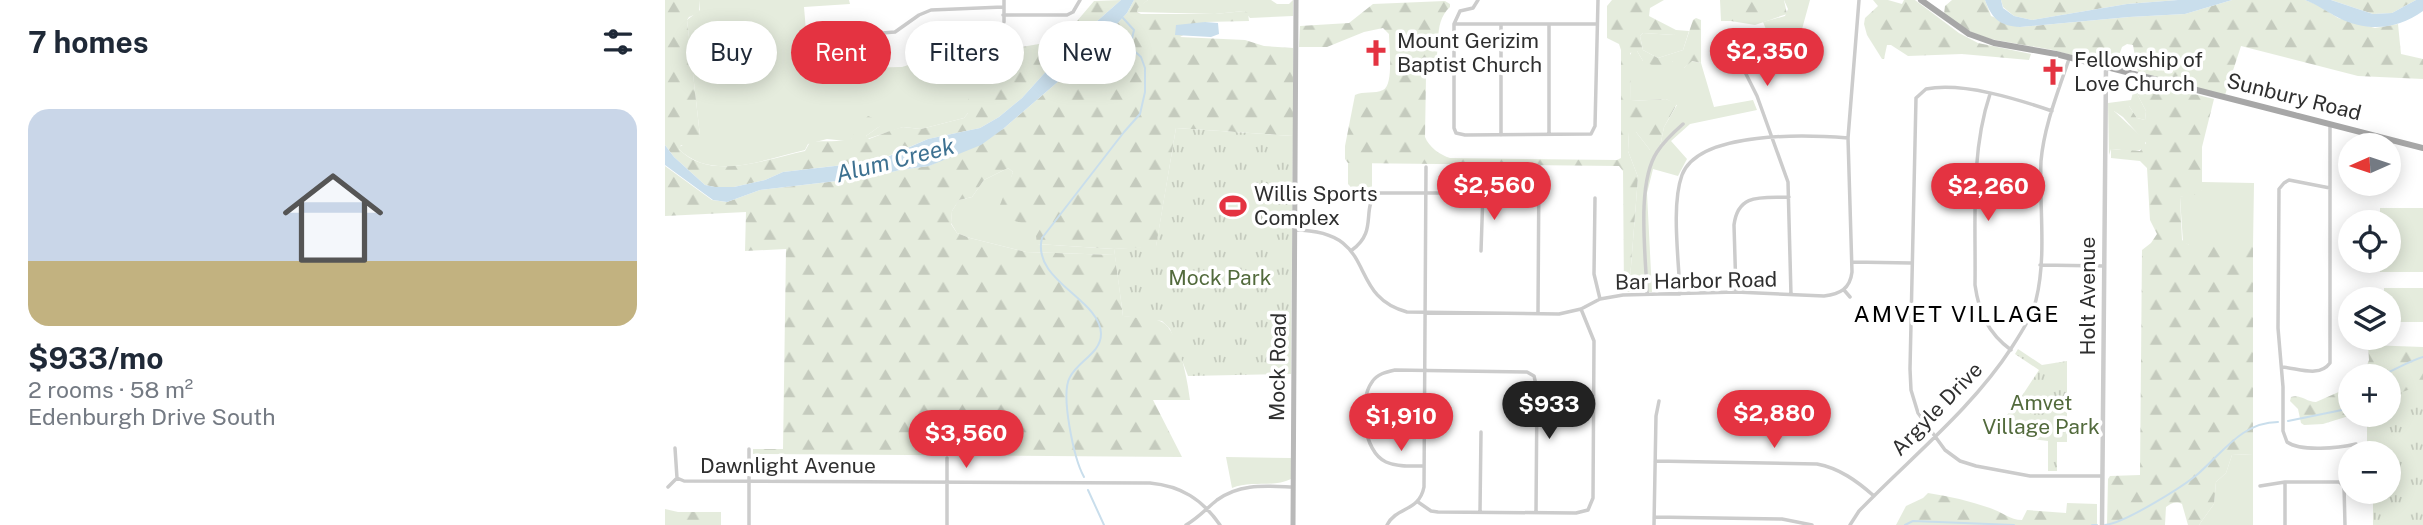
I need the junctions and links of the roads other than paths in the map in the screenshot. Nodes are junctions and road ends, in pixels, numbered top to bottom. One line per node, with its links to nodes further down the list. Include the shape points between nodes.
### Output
1 (1004, 0): 8 (street)
2 (1080, 0): 9 (street, via 1073,12 1059,15)
3 (1296, 0): 36 (main road, Mock Road)
4 (1478, 0): 11 (street, via 1473,8 1460,10)
5 (1598, 0): 14 (street)
6 (1859, 0): 26 (street)
7 (1921, 0): 17 (main road, Sunbury Road, via 1969,34)
8 (1003, 7): 9 (street); 15 (street, via 925,11)
9 (1003, 15): 10 (street)
10 (1004, 21)
11 (1454, 23): 12 (street); 24 (street, via 1454,128 1465,135)
12 (1501, 24): 13 (street); 24 (street)
13 (1549, 24): 14 (street); 23 (street)
14 (1597, 24): 23 (street, via 1594,130 1587,135)
15 (891, 32)
16 (1734, 50): 25 (street)
17 (2070, 58): 18 (main road, Sunbury Road); 20 (street, Argyle Drive)
18 (2106, 67): 22 (main road, Sunbury Road); 42 (street, Holt Avenue)
19 (1990, 94): 20 (street); 40 (street, via 1942,88 1920,93 1915,105); 53 (street, via 1980,127 1975,285 1989,329)
20 (2052, 111): 41 (street, Argyle Drive, via 2041,162)
21 (1683, 124): 46 (street, via 1658,150 1645,186)
22 (2330, 125): 27 (main road, Sunbury Road); 30 (street)
23 (1549, 134): 24 (street)
24 (1501, 135)
25 (1773, 138): 26 (street); 34 (street); 45 (street, via 1724,145 1696,157 1682,175 1677,202)
26 (1848, 138): 39 (street)
27 (2423, 148)
28 (1539, 165): 33 (street)
29 (1426, 167): 31 (street)
30 (2330, 188): 54 (street, via 2331,356 2326,369 2319,372); 54 (street, via 2296,180 2284,183 2277,197)
31 (1426, 191): 32 (street); 37 (street, via 1385,191 1373,197 1368,233); 51 (street)
32 (1483, 192): 33 (street); 38 (street)
33 (1539, 193): 52 (street)
34 (1790, 197): 44 (street, via 1757,198 1740,206 1734,225); 47 (street)
35 (1595, 198): 49 (street, via 1594,274)
36 (1295, 230): 37 (street, via 1327,233); 70 (main road, Mock Road)
37 (1352, 250): 51 (street, Bar Harbor Road, via 1371,290 1381,300 1399,310)
38 (1481, 251)
39 (1851, 262): 40 (street); 43 (street, via 1851,280)
40 (1912, 262): 58 (street, via 1911,390 1918,413)
41 (2040, 265): 42 (street); 53 (street, Argyle Drive, via 2036,302)
42 (2104, 266): 65 (street, Holt Avenue)
43 (1844, 290): 47 (street, Bar Harbor Road, via 1838,295); 48 (street)
44 (1736, 292): 45 (street, Bar Harbor Road); 47 (street, Bar Harbor Road)
45 (1680, 294): 46 (street, Bar Harbor Road)
46 (1647, 295): 49 (street, Bar Harbor Road)
47 (1791, 295)
48 (1850, 298)
49 (1601, 299): 50 (street, Bar Harbor Road)
50 (1581, 309): 52 (street, Bar Harbor Road); 77 (street, via 1594,341 1593,498 1588,510 1576,513)
51 (1425, 313): 52 (street, Bar Harbor Road); 55 (street)
52 (1538, 313)
53 (2011, 350): 58 (street, Argyle Drive, via 1975,397)
54 (2282, 368): 59 (street, via 2287,442 2301,447)
55 (1425, 370): 64 (street); 64 (street, via 1382,373 1366,396 1366,431 1373,453 1400,466); 77 (street, via 1519,371 1534,376 1538,389)
56 (1659, 401): 63 (street)
57 (1481, 432): 76 (street)
58 (1934, 436): 65 (street, via 1945,450 1976,466 2030,476); 73 (street, Argyle Drive)
59 (2338, 447)
60 (675, 448): 66 (street)
61 (749, 449): 67 (street)
62 (947, 458): 68 (street)
63 (1655, 461): 73 (street, via 1817,464 1858,482); 78 (street)
64 (1424, 466): 74 (street)
65 (2102, 476): 88 (street, Holt Avenue)
66 (677, 478): 67 (street, Dawnlight Avenue); 72 (street)
67 (750, 481): 68 (street, Dawnlight Avenue); 79 (street)
68 (947, 482): 75 (street, Dawnlight Avenue, via 1171,485); 80 (street)
69 (2285, 482): 71 (street); 89 (street); 90 (street, via 2343,484)
70 (1293, 486): 75 (street, via 1232,491); 83 (main road, Mock Road)
71 (2260, 486)
72 (668, 487)
73 (1874, 496): 87 (street, Argyle Drive)
74 (1418, 502): 76 (street, via 1431,511); 84 (street)
75 (1207, 509): 81 (street); 82 (street, Dawnlight Avenue)
76 (1480, 512): 77 (street)
77 (1536, 512)
78 (1654, 517): 85 (street); 86 (street, via 1782,519)
79 (749, 525)
80 (947, 525)
81 (1186, 525)
82 (1220, 525)
83 (1293, 525)
84 (1387, 525)
85 (1654, 525)
86 (1812, 525)
87 (1850, 525)
88 (2102, 525)
89 (2284, 525)
90 (2345, 525)

